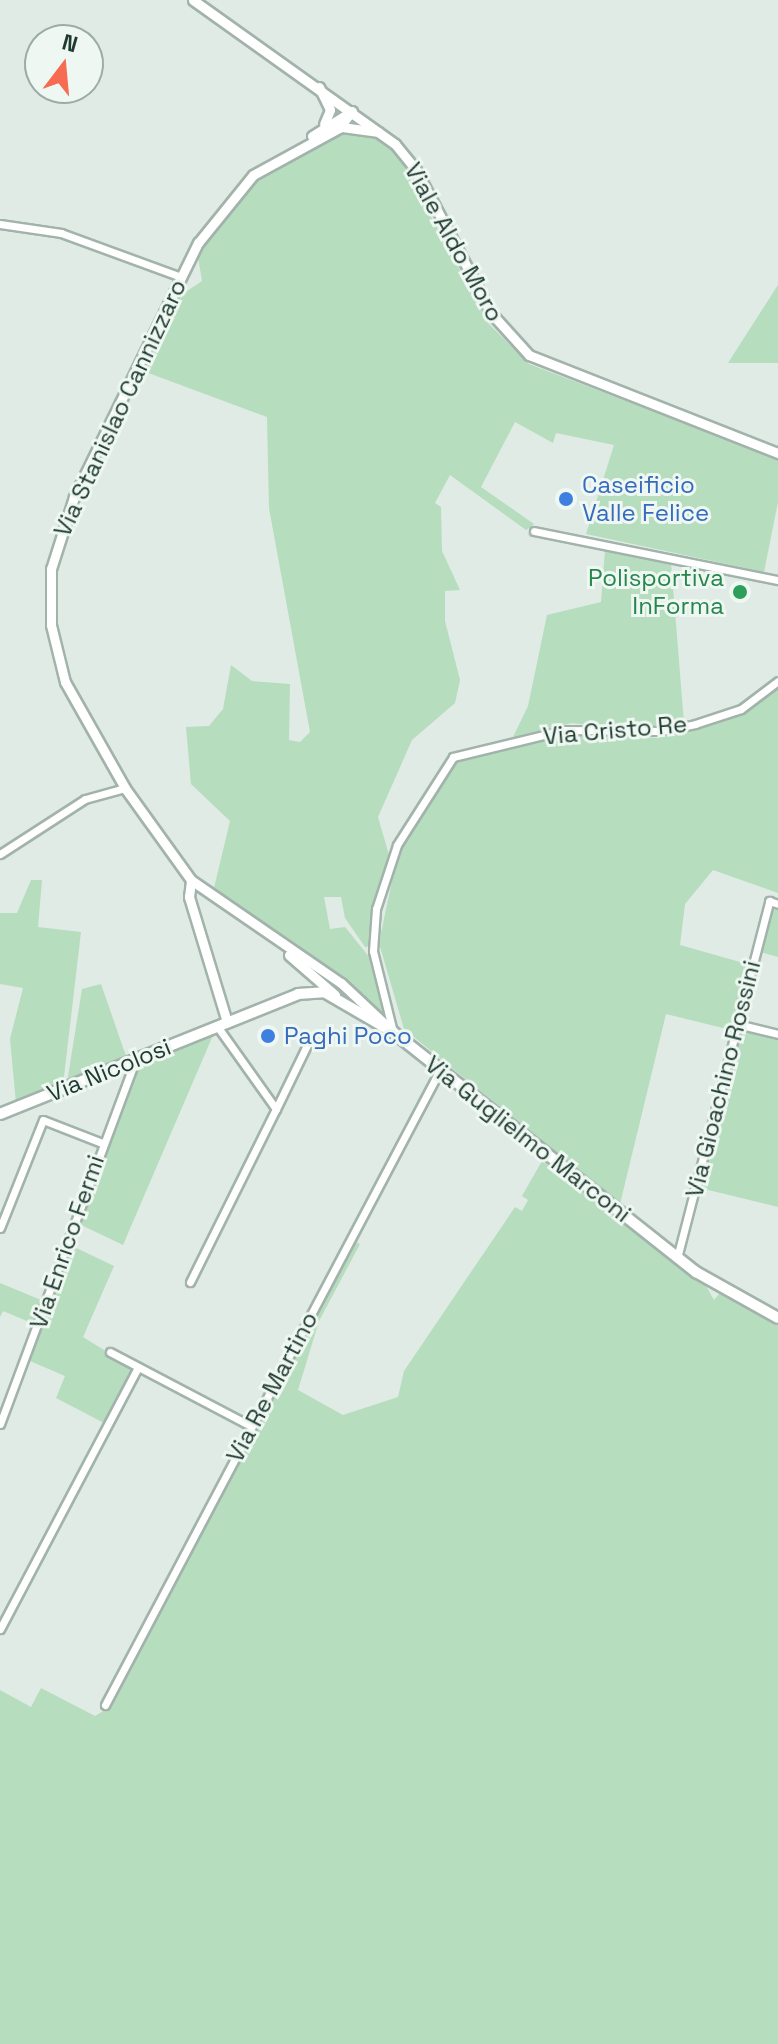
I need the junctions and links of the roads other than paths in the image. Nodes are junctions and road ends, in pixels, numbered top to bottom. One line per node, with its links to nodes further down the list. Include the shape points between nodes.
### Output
1 (193, 0): 2 (street, Viale Aldo Moro)
2 (318, 85): 3 (street, Viale Aldo Moro); 4 (street, via 330,110)
3 (352, 111): 4 (street); 5 (street); 6 (street, Viale Aldo Moro)
4 (324, 124): 7 (street)
5 (339, 128): 6 (street); 7 (street)
6 (384, 133): 10 (street, Viale Aldo Moro, via 416,170 491,313 529,355)
7 (310, 139): 9 (street, Via Stanislao Cannizzaro, via 274,158 225,203)
8 (0, 224): 9 (street, via 61,233)
9 (181, 277): 14 (street, Via Stanislao Cannizzaro, via 74,497 51,569 51,625 65,682)
10 (778, 453)
11 (534, 531): 12 (street)
12 (778, 580)
13 (778, 681): 22 (street, Via Cristo Re, via 741,709 695,724 660,731 565,730 453,757 397,845 376,909 373,951)
14 (125, 788): 15 (street, via 85,799); 16 (street, Via Stanislao Cannizzaro)
15 (0, 854)
16 (191, 880): 18 (street); 20 (street, Via Stanislao Cannizzaro, via 189,897)
17 (778, 904): 21 (street, Via Gioachino Rossini, via 769,901)
18 (268, 937): 19 (street); 22 (street, via 341,983)
19 (336, 995): 20 (main road, via 298,994); 22 (main road, Via Guglielmo Marconi)
20 (222, 1024): 25 (main road, Via Nicolosi); 27 (street)
21 (737, 1024): 23 (street); 31 (street, Via Gioachino Rossini)
22 (393, 1032): 26 (main road, Via Guglielmo Marconi)
23 (778, 1034)
24 (309, 1041): 27 (street)
25 (135, 1061): 28 (main road, Via Nicolosi); 29 (street, Via Enrico Fermi)
26 (440, 1070): 31 (main road, Via Guglielmo Marconi); 37 (street, Via Re Martino)
27 (276, 1109): 32 (street)
28 (0, 1114)
29 (102, 1143): 30 (street, via 43,1120); 36 (street, Via Enrico Fermi)
30 (0, 1228)
31 (677, 1258): 33 (main road, Via Guglielmo Marconi)
32 (190, 1282)
33 (778, 1318)
34 (110, 1352): 35 (street)
35 (138, 1367): 37 (street); 38 (street)
36 (0, 1424)
37 (251, 1426): 39 (street, Via Re Martino)
38 (0, 1629)
39 (105, 1705)

